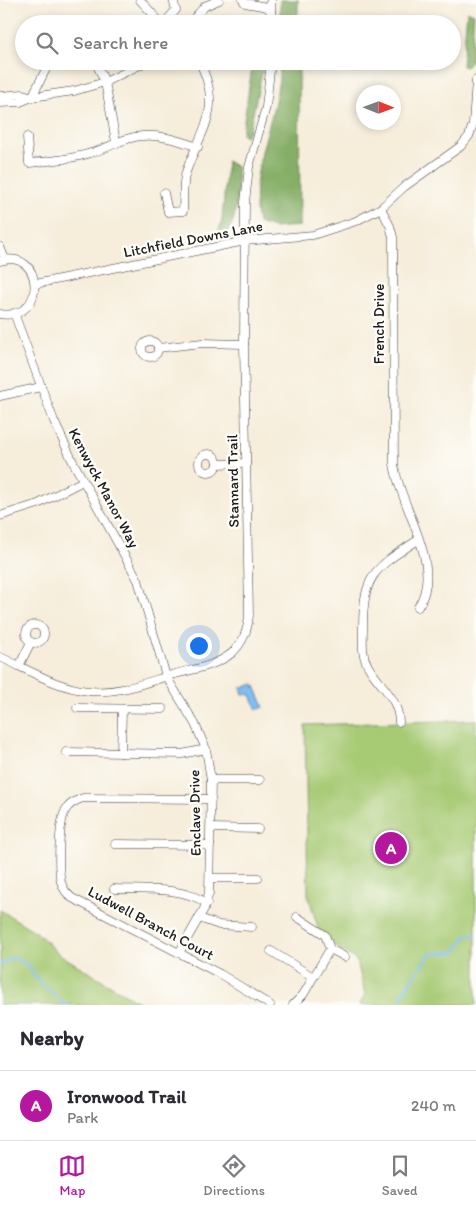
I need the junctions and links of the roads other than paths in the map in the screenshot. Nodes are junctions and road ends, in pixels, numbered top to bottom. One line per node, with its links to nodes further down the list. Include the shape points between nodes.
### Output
1 (140, 0): 7 (street)
2 (173, 0): 8 (street, via 176,10)
3 (219, 0): 9 (street, via 205,6)
4 (243, 0): 6 (street, via 267,7)
5 (271, 0): 6 (street)
6 (271, 12)
7 (154, 15)
8 (173, 15)
9 (197, 15)
10 (46, 70): 18 (street)
11 (99, 70): 16 (street)
12 (130, 70): 16 (street)
13 (203, 70): 22 (street, via 208,82 210,108)
14 (270, 70): 25 (street, Stannard Trail, via 266,107 249,167)
15 (476, 80): 24 (street, via 474,118 469,136 461,146 404,187)
16 (105, 82): 18 (street, via 74,92); 21 (street)
17 (0, 96): 18 (street, via 23,94)
18 (32, 97): 19 (street, via 20,102)
19 (0, 102)
20 (27, 137): 21 (street, via 29,163 85,155)
21 (116, 142): 22 (street, via 150,136)
22 (198, 147): 23 (street, via 185,175 183,211 168,212)
23 (164, 193)
24 (381, 208): 25 (street, Litchfield Downs Lane, via 356,221 312,235); 39 (street, French Drive, via 393,237 394,464 398,486)
25 (245, 241): 28 (street, Litchfield Downs Lane); 31 (street, Stannard Trail)
26 (0, 248): 27 (street)
27 (3, 260): 28 (street, via 16,260 26,265)
28 (36, 284): 29 (street, via 30,304)
29 (14, 313): 30 (street); 33 (street, Kenwyck Manor Way)
30 (0, 314)
31 (244, 344): 32 (street, via 202,343); 35 (street, Stannard Trail)
32 (158, 348)
33 (41, 387): 34 (street); 37 (street, Kenwyck Manor Way)
34 (0, 396)
35 (246, 463): 36 (street); 44 (street, Stannard Trail, via 249,616 245,634 226,658)
36 (217, 464)
37 (83, 481): 38 (street, via 38,504); 44 (street, Kenwyck Manor Way, via 138,580)
38 (0, 516)
39 (418, 540): 40 (street, French Drive, via 427,575); 48 (street, via 379,568 368,583 363,601 364,658 392,697 398,708)
40 (418, 607)
41 (31, 642): 43 (street)
42 (0, 657): 43 (street, Stannard Trail)
43 (19, 666): 44 (street, Stannard Trail, via 68,688 89,691 131,688)
44 (166, 676): 49 (street, Enclave Drive)
45 (77, 708): 46 (street)
46 (122, 709): 47 (street); 51 (street)
47 (163, 709)
48 (399, 722)
49 (206, 749): 51 (street, via 188,753); 52 (street, Enclave Drive)
50 (66, 752): 51 (street)
51 (121, 753)
52 (211, 780): 53 (street); 54 (street, Enclave Drive)
53 (260, 780)
54 (211, 799): 55 (street, Enclave Drive); 68 (street, Ludwell Branch Court, via 83,798 71,804 61,821 60,875 67,894)
55 (210, 828): 56 (street); 58 (street, Enclave Drive)
56 (258, 829)
57 (115, 844): 58 (street)
58 (210, 845): 59 (street, Enclave Drive)
59 (210, 878): 60 (street); 62 (street, Enclave Drive)
60 (258, 878)
61 (114, 889): 62 (street, via 173,891)
62 (206, 904): 64 (street, Enclave Drive)
63 (297, 917): 66 (street, via 325,935)
64 (199, 918): 65 (street, via 219,925); 68 (street, Enclave Drive)
65 (252, 927)
66 (330, 949): 69 (street); 70 (street)
67 (271, 951): 70 (street)
68 (179, 952): 71 (street, Ludwell Branch Court)
69 (345, 957)
70 (313, 977): 72 (street)
71 (270, 1005)
72 (293, 1005)

